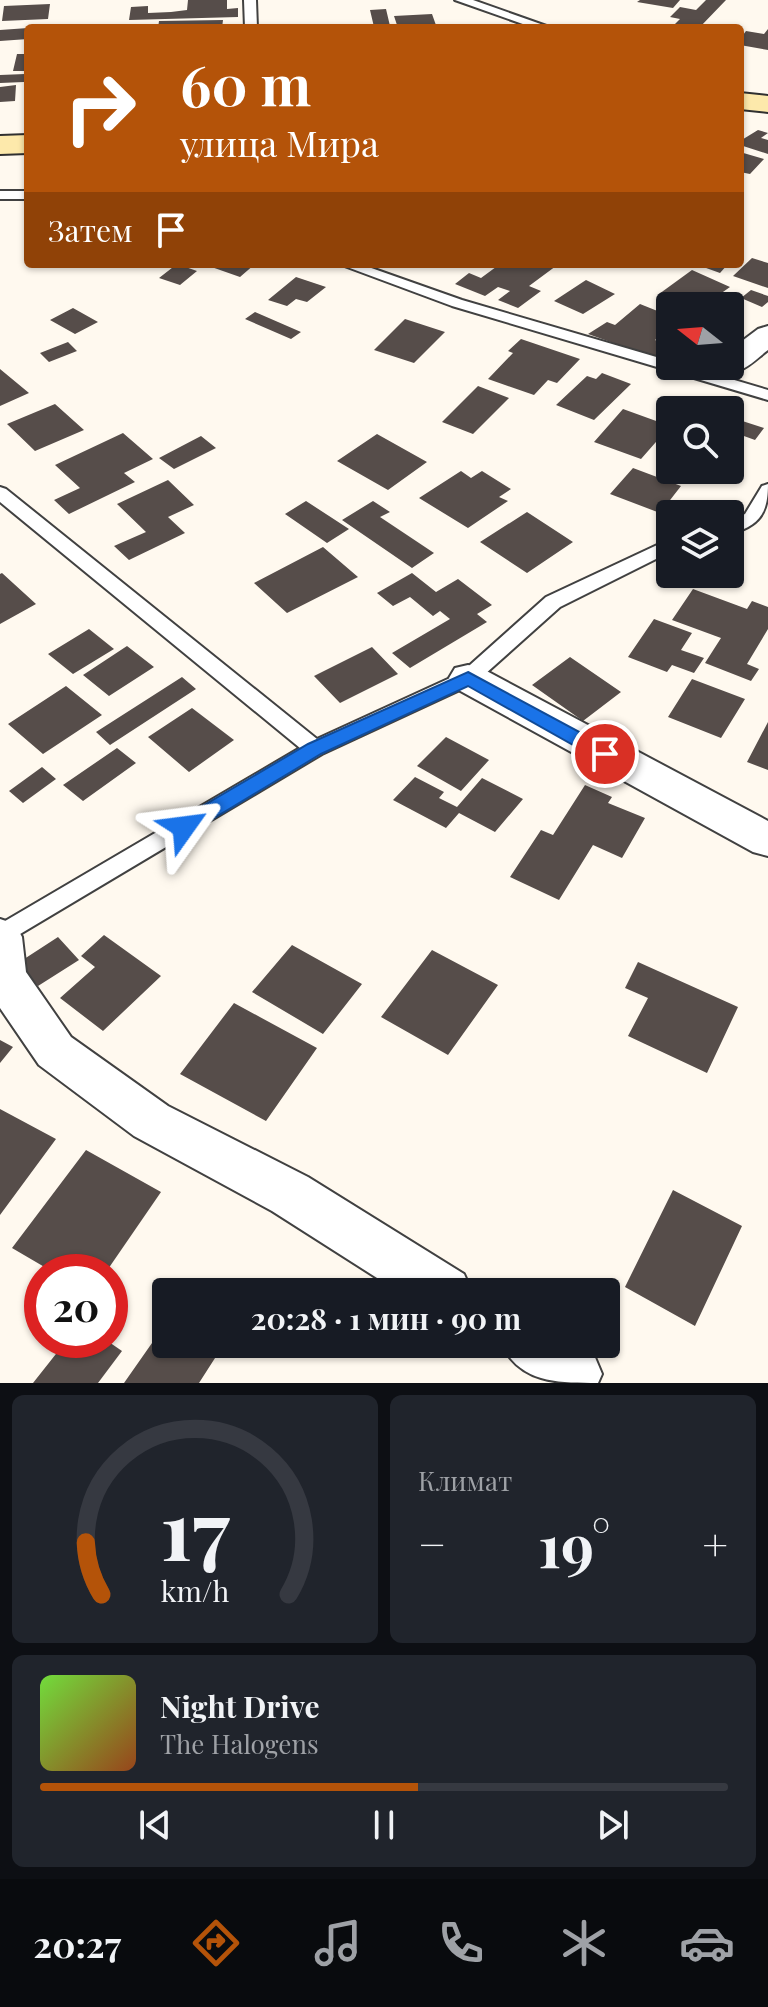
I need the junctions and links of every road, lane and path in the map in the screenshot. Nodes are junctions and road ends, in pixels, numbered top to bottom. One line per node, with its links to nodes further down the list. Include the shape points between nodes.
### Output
1 (250, 0): 3 (lane)
2 (461, 0): 4 (lane)
3 (251, 24)
4 (534, 24)
5 (24, 144): 6 (street)
6 (0, 145)
7 (0, 195): 8 (lane)
8 (24, 195)
9 (357, 268): 11 (lane, via 457,303)
10 (768, 335): 12 (street)
11 (656, 353)
12 (744, 354)
13 (741, 380): 14 (lane)
14 (768, 395)
15 (768, 490): 17 (lane)
16 (0, 493): 20 (lane)
17 (744, 521)
18 (656, 552): 19 (lane, via 553,602)
19 (468, 678): 20 (lane); 21 (street)
20 (315, 749): 22 (lane)
21 (768, 840)
22 (0, 936): 23 (street, via 4,977 55,1051 151,1121 290,1194)
23 (424, 1278)
24 (548, 1358): 25 (street)
25 (579, 1380)

